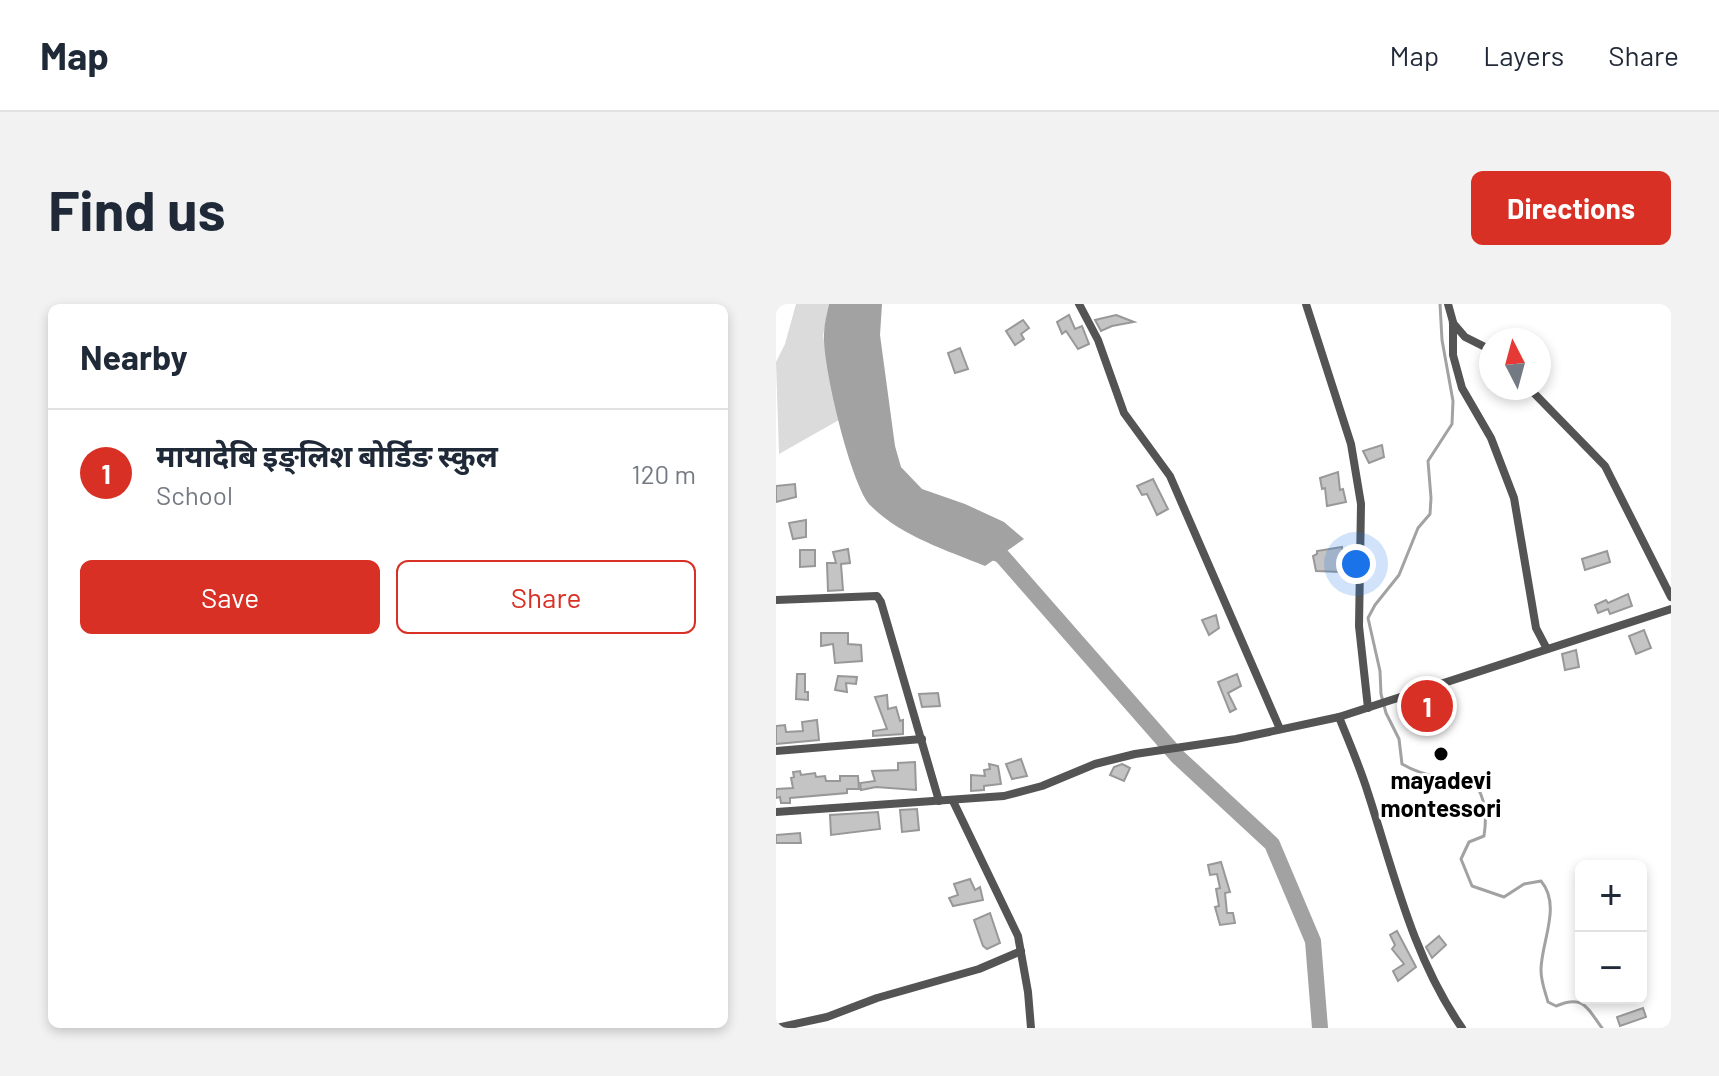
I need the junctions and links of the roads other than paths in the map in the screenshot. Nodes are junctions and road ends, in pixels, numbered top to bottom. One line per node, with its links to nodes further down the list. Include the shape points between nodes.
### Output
1 (1079, 304): 13 (street, via 1124,413 1170,476)
2 (1306, 304): 11 (street, via 1351,444 1361,504 1359,626)
3 (1448, 304): 4 (street)
4 (1453, 322): 5 (street); 10 (street, via 1453,355 1462,388 1491,438 1514,498 1536,628)
5 (1479, 344)
6 (1541, 400): 7 (street, via 1605,466)
7 (1671, 597)
8 (776, 600): 14 (street, via 877,596)
9 (1671, 609): 10 (street)
10 (1547, 649): 11 (street)
11 (1372, 706): 12 (street)
12 (1339, 717): 13 (street); 22 (street, via 1394,883 1441,998)
13 (1280, 729): 17 (street, via 1145,752 1016,793)
14 (922, 739): 15 (street); 16 (street)
15 (776, 751)
16 (939, 801): 17 (street); 18 (street)
17 (953, 801): 19 (street)
18 (776, 812)
19 (1021, 951): 20 (street, via 827,1017); 21 (street)
20 (776, 1028)
21 (1031, 1028)
22 (1462, 1028)

